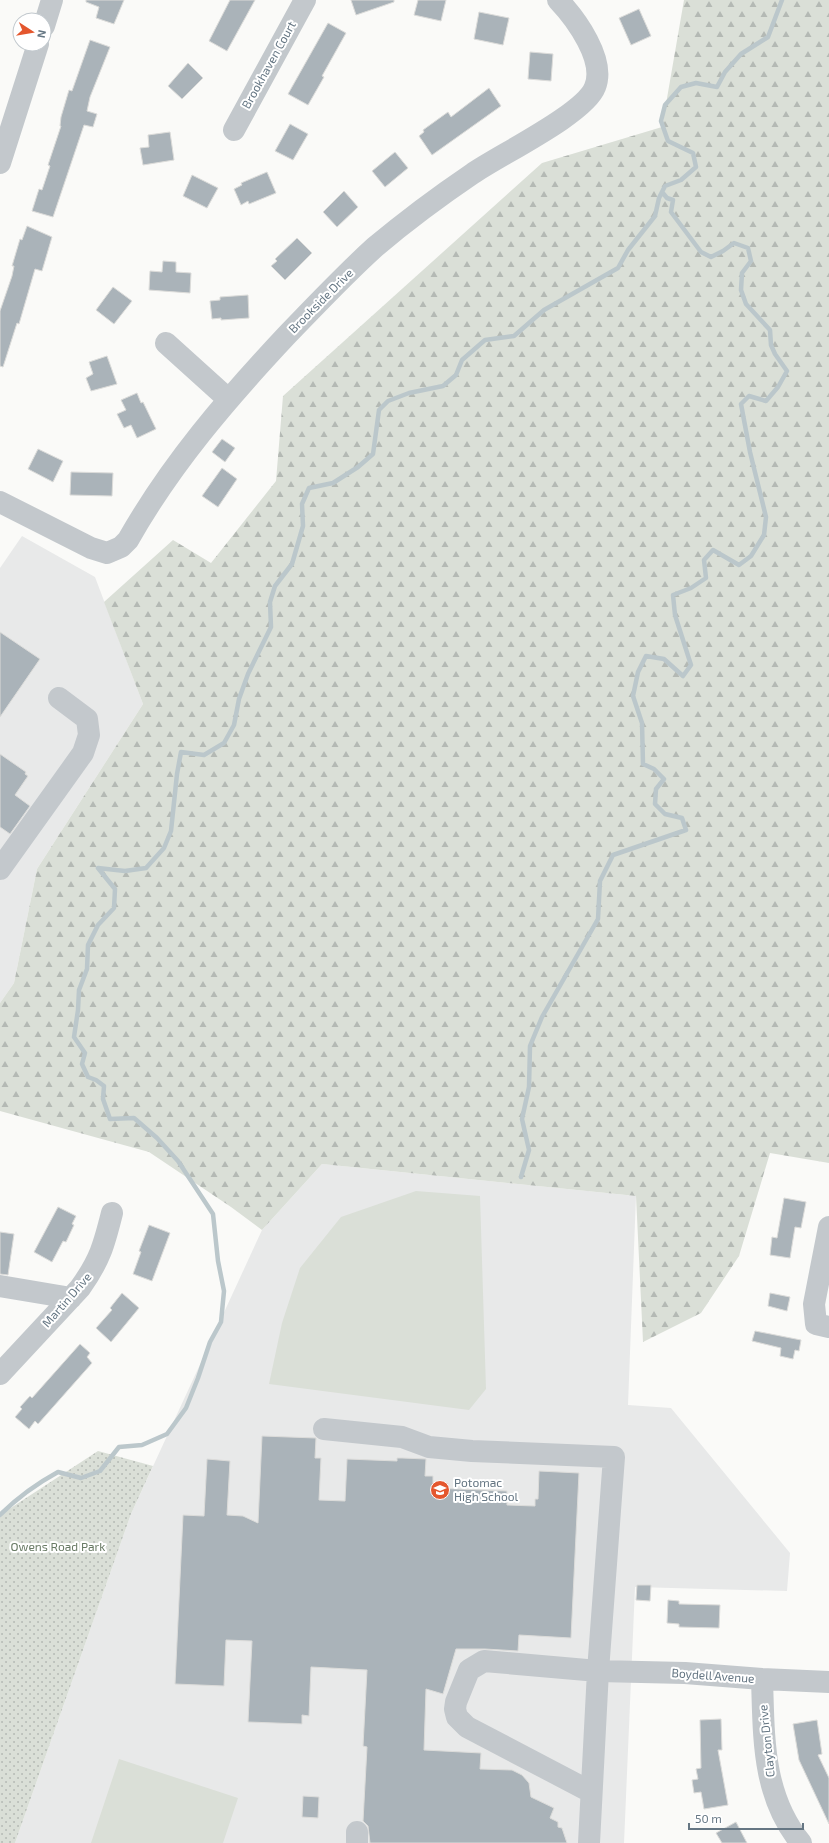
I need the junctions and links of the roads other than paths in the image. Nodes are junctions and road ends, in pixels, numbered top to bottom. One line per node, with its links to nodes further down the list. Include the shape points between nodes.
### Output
1 (52, 0): 4 (street)
2 (305, 0): 6 (street, Brookhaven Court)
3 (558, 0): 9 (street, Brookside Drive, via 579,26 593,53 596,86 585,101 574,111 489,162 433,200 374,248 324,296)
4 (48, 12)
5 (35, 52): 7 (street)
6 (234, 130)
7 (0, 163)
8 (166, 343): 9 (street)
9 (228, 399): 10 (street, Brookside Drive, via 161,486 122,547 107,553 91,548)
10 (0, 502)
11 (59, 698): 12 (street, via 87,719 88,735 83,753)
12 (0, 869)
13 (112, 1213): 16 (street, Martin Drive, via 99,1259)
14 (829, 1227): 17 (street, via 814,1304 816,1324)
15 (0, 1286): 16 (street)
16 (71, 1298): 18 (street, Martin Drive)
17 (829, 1327)
18 (0, 1374)
19 (324, 1429): 20 (street, via 402,1437 429,1447 614,1457)
20 (598, 1671): 21 (street, Boydell Avenue, via 685,1673); 23 (street); 23 (street, Boydell Avenue, via 484,1661 469,1670 462,1682 455,1709 457,1718 467,1727)
21 (762, 1679): 22 (street, Boydell Avenue); 25 (street, Clayton Drive, via 764,1733 770,1778 781,1813)
22 (829, 1682)
23 (591, 1792): 24 (street)
24 (589, 1843)
25 (801, 1843)

